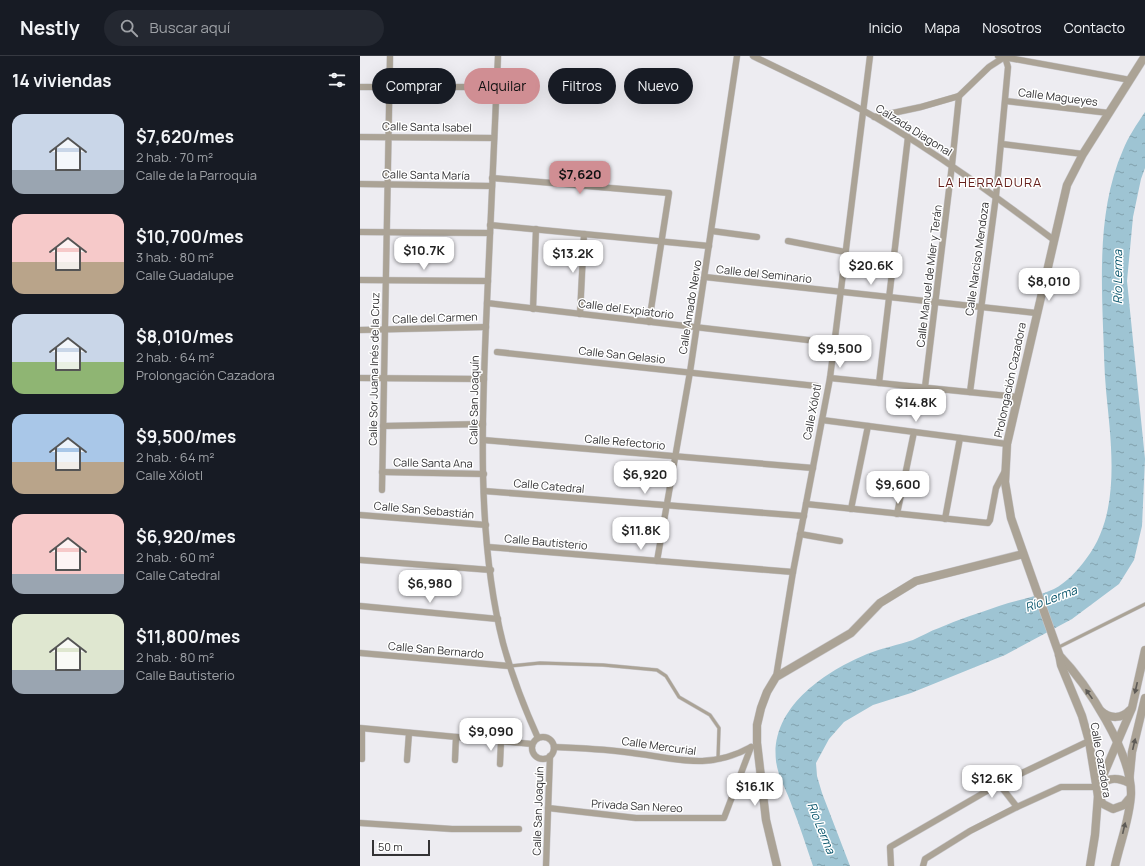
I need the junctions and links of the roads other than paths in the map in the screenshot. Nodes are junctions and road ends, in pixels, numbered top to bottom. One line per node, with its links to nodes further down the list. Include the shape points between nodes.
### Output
1 (390, 56): 9 (street, Calle Sor Juana Inés de la Cruz)
2 (498, 56): 10 (street, Calle San Joaquín)
3 (737, 56): 37 (street, Calle Amado Nervo)
4 (753, 56): 18 (street, Calzada Diagonal)
5 (870, 56): 18 (street, Calle Xólotl)
6 (998, 56): 8 (street)
7 (1145, 56): 11 (street, Prolongación Cazadora)
8 (1006, 57): 11 (street); 14 (street, via 990,67); 15 (street, Calle Narciso Mendoza)
9 (390, 68)
10 (497, 68)
11 (1130, 80): 19 (street, Prolongación Cazadora)
12 (360, 87): 13 (street)
13 (372, 87)
14 (959, 96): 20 (street); 27 (street, Calle Manuel de Mier y Terán)
15 (1006, 101): 19 (street, Calle Magueyes); 25 (street, Calle Narciso Mendoza)
16 (390, 104): 22 (street, Calle Sor Juana Inés de la Cruz)
17 (495, 104): 24 (street, Calle San Joaquín)
18 (863, 110): 20 (street, Calzada Diagonal); 45 (street, Calle Xólotl)
19 (1108, 113): 26 (street, Prolongación Cazadora)
20 (874, 117): 23 (street, Calzada Diagonal)
21 (360, 137): 22 (street, Calle Santa Isabel)
22 (389, 137): 24 (street, Calle Santa Isabel); 30 (street, Calle Sor Juana Inés de la Cruz)
23 (908, 137): 27 (street, Calzada Diagonal); 51 (street)
24 (494, 138): 28 (street, Calle San Joaquín)
25 (1002, 144): 26 (street); 32 (street, Calle Narciso Mendoza)
26 (1083, 154): 41 (street, Prolongación Cazadora, via 1067,185)
27 (952, 165): 32 (street, Calzada Diagonal); 52 (street, Calle Manuel de Mier y Terán)
28 (492, 178): 31 (street, Calle San Joaquín); 43 (street, via 669,193)
29 (360, 184): 30 (street, Calle Santa María)
30 (388, 185): 31 (street, Calle Santa María); 36 (street, Calle Sor Juana Inés de la Cruz)
31 (492, 186): 33 (street, Calle San Joaquín)
32 (996, 196): 41 (street, Calzada Diagonal); 54 (street, Calle Narciso Mendoza)
33 (490, 225): 34 (street); 38 (street, Calle San Joaquín)
34 (536, 230): 39 (street); 55 (street)
35 (360, 232): 36 (street)
36 (387, 232): 38 (street); 48 (street, Calle Sor Juana Inés de la Cruz)
37 (712, 232): 40 (street); 44 (street, Calle Amado Nervo)
38 (490, 233): 49 (street, Calle San Joaquín)
39 (584, 234): 43 (street); 57 (street)
40 (757, 237)
41 (1054, 240): 56 (street, Prolongación Cazadora)
42 (788, 241): 45 (street)
43 (662, 242): 44 (street); 58 (street)
44 (709, 246): 46 (street, Calle Amado Nervo)
45 (845, 252): 50 (street, Calle Xólotl)
46 (705, 277): 50 (street, Calle del Seminario); 60 (street, Calle Amado Nervo)
47 (360, 280): 48 (street)
48 (386, 280): 49 (street); 62 (street, Calle Sor Juana Inés de la Cruz)
49 (488, 281): 53 (street, Calle San Joaquín)
50 (841, 292): 51 (street, Calle del Seminario); 63 (street, Calle Xólotl)
51 (889, 297): 52 (street, Calle del Seminario); 70 (street)
52 (935, 302): 54 (street, Calle del Seminario); 72 (street, Calle Manuel de Mier y Terán)
53 (487, 303): 55 (street, Calle del Expiatorio); 59 (street, Calle San Joaquín)
54 (981, 307): 56 (street, Calle del Seminario); 73 (street, Calle Narciso Mendoza)
55 (533, 308): 57 (street, Calle del Expiatorio)
56 (1036, 313): 74 (street, Prolongación Cazadora)
57 (580, 314): 58 (street, Calle del Expiatorio)
58 (649, 322): 60 (street, Calle del Expiatorio)
59 (486, 327): 62 (street, Calle del Carmen); 69 (street, Calle San Joaquín)
60 (697, 327): 63 (street, Calle del Expiatorio); 65 (street, Calle Amado Nervo)
61 (360, 330): 62 (street, Calle del Carmen)
62 (385, 330): 68 (street, Calle Sor Juana Inés de la Cruz)
63 (834, 343): 67 (street, Calle Xólotl)
64 (497, 352): 65 (street, Calle San Gelasio)
65 (690, 372): 71 (street, Calle San Gelasio); 83 (street, Calle Amado Nervo)
66 (360, 378): 68 (street)
67 (830, 378): 70 (street); 75 (street, Calle Xólotl)
68 (384, 379): 69 (street); 77 (street, Calle Sor Juana Inés de la Cruz)
69 (484, 379): 76 (street, Calle San Joaquín)
70 (879, 383): 72 (street)
71 (816, 386)
72 (925, 388): 73 (street)
73 (970, 392): 74 (street)
74 (1018, 397): 82 (street, Prolongación Cazadora)
75 (822, 420): 78 (street); 84 (street, Calle Xólotl)
76 (483, 424): 77 (street); 81 (street, Calle San Joaquín)
77 (383, 426): 86 (street, Calle Sor Juana Inés de la Cruz)
78 (868, 426): 79 (street); 92 (street)
79 (914, 432): 80 (street); 94 (street)
80 (960, 438): 82 (street); 96 (street)
81 (483, 440): 83 (street, Calle Refectorio); 87 (street, Calle San Joaquín)
82 (1007, 444): 85 (street, Prolongación Cazadora)
83 (676, 457): 84 (street, Calle Refectorio); 91 (street, Calle Amado Nervo)
84 (813, 468): 90 (street, Calle Xólotl)
85 (1006, 468): 96 (street, via 996,488 988,523); 101 (street, Prolongación Cazadora, via 1005,482 1011,518)
86 (382, 472): 87 (street, Calle Santa Ana); 88 (street, Calle Sor Juana Inés de la Cruz)
87 (484, 474): 89 (street, Calle San Joaquín)
88 (382, 490)
89 (484, 491): 91 (street, Calle Catedral); 97 (street, Calle San Joaquín)
90 (806, 504): 92 (street); 95 (street, Calle Xólotl)
91 (667, 506): 95 (street, Calle Catedral); 103 (street, Calle Amado Nervo)
92 (851, 509): 94 (street)
93 (360, 514): 97 (street, Calle San Sebastián)
94 (897, 514): 96 (street)
95 (804, 516): 98 (street, Calle Xólotl)
96 (945, 519)
97 (486, 525): 100 (street, Calle San Joaquín)
98 (800, 534): 99 (street); 105 (street, Calle Xólotl)
99 (840, 541)
100 (488, 547): 103 (street, Calle Bautisterio); 104 (street, Calle San Joaquín)
101 (1022, 554): 109 (street, Prolongación Cazadora); 113 (street, via 916,581 880,603 851,633)
102 (360, 560): 104 (street)
103 (657, 561): 105 (street, Calle Bautisterio)
104 (491, 570): 108 (street, Calle San Joaquín)
105 (793, 572): 113 (street, Calle Xólotl)
106 (1145, 604): 109 (lane)
107 (360, 606): 108 (street)
108 (498, 619): 112 (street, Calle San Joaquín)
109 (1057, 649): 116 (street, Calle Cazadora, one-way to 109); 122 (street, Calle Cazadora)
110 (1145, 650): 115 (street, one-way to 115)
111 (360, 653): 112 (street, Calle San Bernardo)
112 (509, 666): 120 (street, Calle San Joaquín); 131 (lane, via 540,663 657,670 666,676 679,698 710,715 719,728)
113 (776, 676): 125 (street, Calle Xólotl, via 761,708)
114 (1145, 698): 133 (street, one-way to 114, via 1132,752)
115 (1132, 708): 116 (street, via 1126,714 1117,717 1108,716); 124 (street)
116 (1101, 711): 124 (street, Calle Cazadora)
117 (361, 728): 118 (street); 128 (street)
118 (409, 732): 119 (street); 129 (street)
119 (456, 737): 121 (street); 130 (street)
120 (538, 738): 123 (street); 126 (street, via 543,736 550,739)
121 (501, 741): 123 (street); 132 (street)
122 (1089, 741): 134 (street); 135 (street, Calle Cazadora)
123 (532, 744): 127 (street, via 536,756 543,759)
124 (1117, 744): 133 (street, Calle Cazadora); 135 (street)
125 (754, 745): 131 (street, Calle Mercurial, via 734,756); 139 (street, Privada San Nereo, via 724,818 636,818); 143 (street, Calle Xólotl, via 766,820)
126 (554, 748): 127 (street); 131 (street, Calle Mercurial, via 623,751 690,762)
127 (550, 756): 139 (street, Calle San Joaquín)
128 (362, 759)
129 (407, 760)
130 (455, 760)
131 (717, 760)
132 (500, 764)
133 (1129, 783): 135 (street, via 1111,779); 137 (street, Calle Cazadora)
134 (999, 784): 138 (street); 144 (street, via 890,847)
135 (1098, 787): 136 (street, Calle Cazadora); 138 (street, via 1061,787)
136 (1098, 796): 137 (street, via 1104,804 1113,809 1124,805); 146 (street, Calle Cazadora)
137 (1131, 796): 147 (street, Calle Cazadora, one-way to 137)
138 (1017, 807): 145 (street, via 970,831 925,859)
139 (548, 808): 142 (street, Calle San Joaquín)
140 (360, 823): 141 (street, via 452,830)
141 (518, 829)
142 (546, 866)
143 (777, 866)
144 (891, 866)
145 (923, 866)
146 (1090, 866)
147 (1115, 866)

